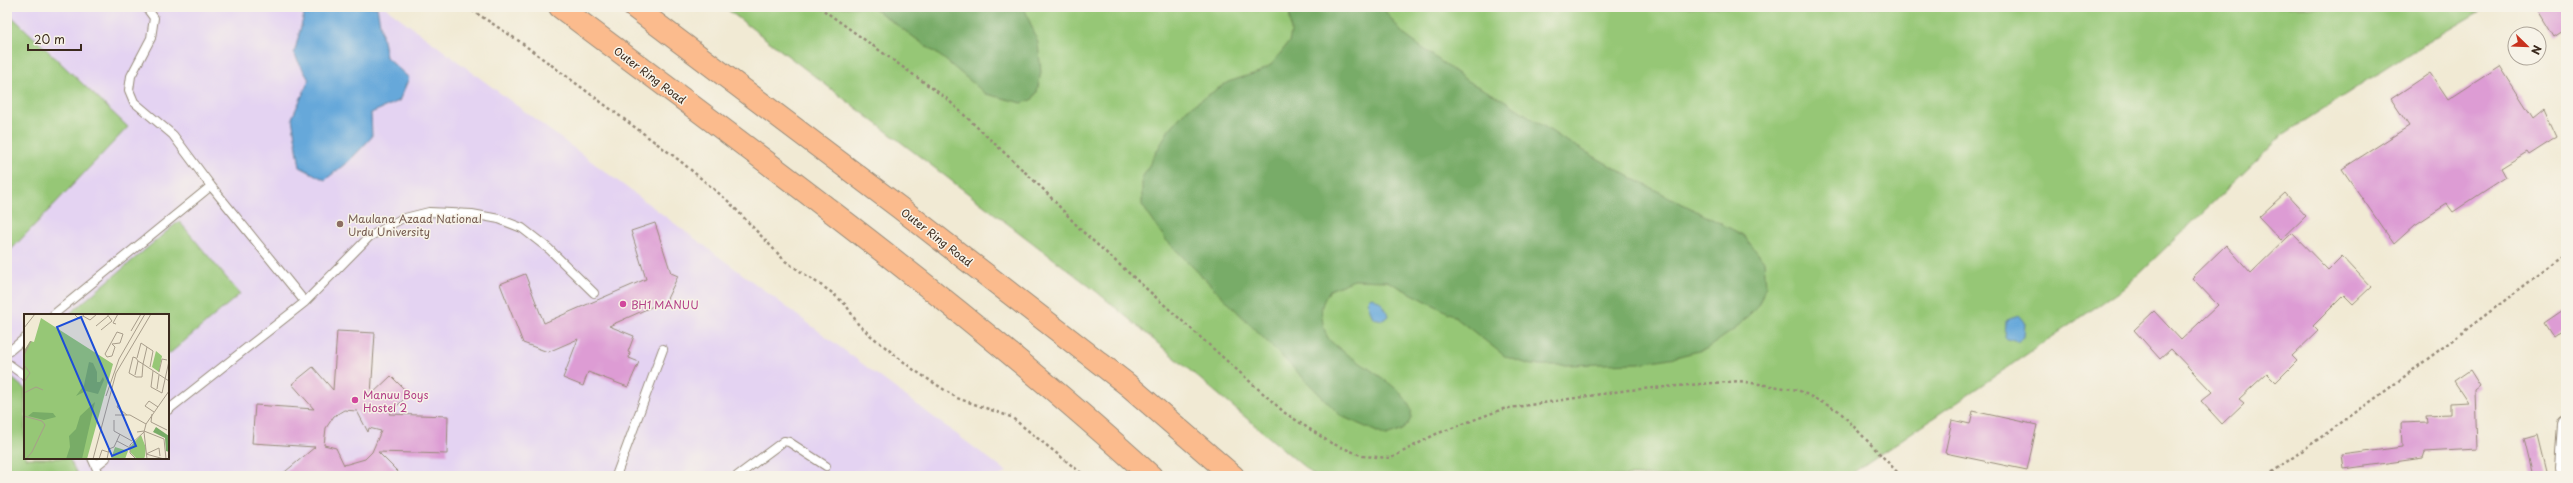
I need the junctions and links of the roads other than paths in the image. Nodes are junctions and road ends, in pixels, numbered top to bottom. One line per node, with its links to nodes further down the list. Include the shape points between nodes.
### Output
1 (146, 7): 4 (lane, via 154,18 151,38 131,76 129,90 134,102 172,135)
2 (560, 7): 22 (highway, Outer Ring Road, via 899,262 1094,424)
3 (634, 7): 23 (highway, Outer Ring Road, via 900,208 1128,385)
4 (211, 186): 6 (lane); 7 (lane)
5 (594, 294): 6 (lane, via 549,249 522,228 499,219 472,214 429,212 401,219 369,237)
6 (305, 302): 13 (lane)
7 (54, 314)
8 (24, 339): 10 (lane)
9 (663, 349): 20 (lane)
10 (7, 353)
11 (7, 363): 12 (lane)
12 (24, 375)
13 (169, 409)
14 (2566, 425): 24 (street, via 2563,467)
15 (93, 459): 17 (lane)
16 (105, 459): 17 (lane)
17 (97, 466): 19 (lane)
18 (826, 466): 21 (lane, via 784,441)
19 (100, 476)
20 (616, 476)
21 (738, 476)
22 (1151, 476)
23 (1233, 476)
24 (2565, 476)

